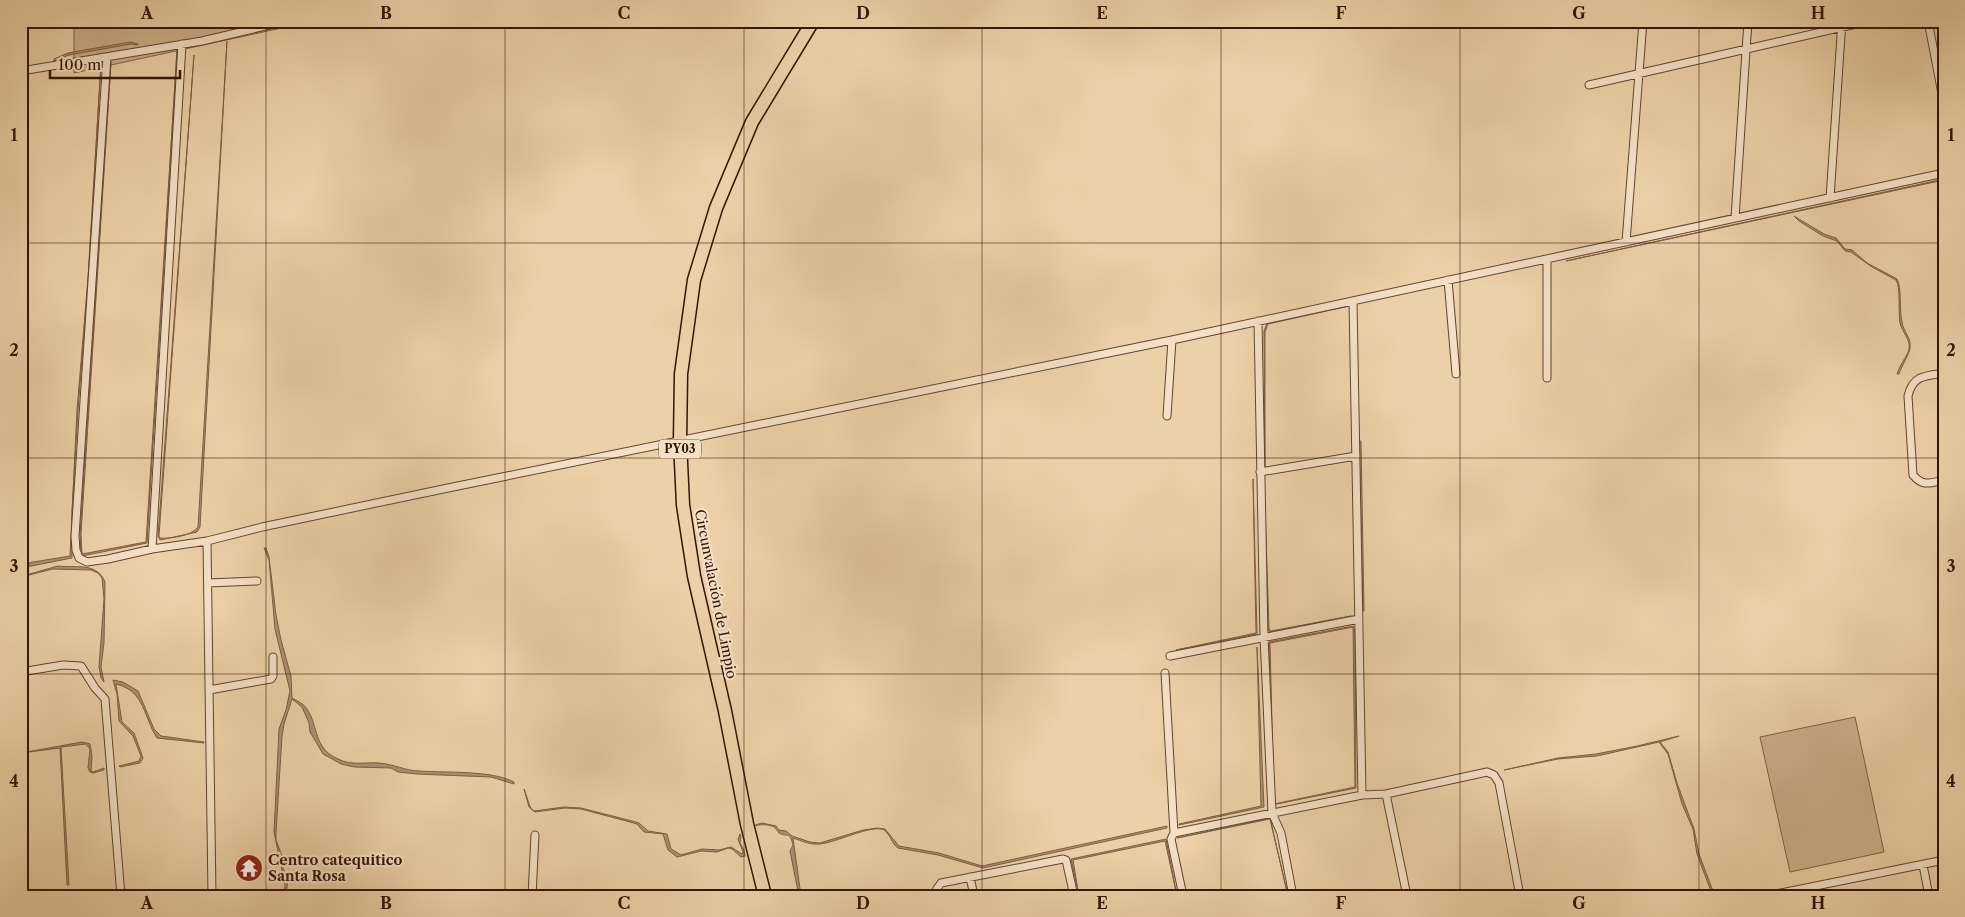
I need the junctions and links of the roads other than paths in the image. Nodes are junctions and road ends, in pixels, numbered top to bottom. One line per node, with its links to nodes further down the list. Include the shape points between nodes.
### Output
1 (287, 21): 8 (street)
2 (813, 21): 28 (highway, Circunvalación de Limpio / PY03, via 752,122 716,208 694,280 681,374)
3 (1643, 21): 12 (street)
4 (1748, 21): 9 (street)
5 (1869, 21): 7 (street)
6 (1928, 21): 14 (street)
7 (1842, 24): 9 (street); 16 (street)
8 (182, 44): 10 (street); 33 (street)
9 (1746, 49): 12 (street); 17 (street)
10 (106, 57): 11 (street); 33 (street, via 76,550 79,558 87,562)
11 (21, 71)
12 (1640, 73): 13 (street); 18 (street)
13 (1589, 85)
14 (1944, 104)
15 (1944, 174): 16 (street)
16 (1830, 198): 17 (street)
17 (1735, 218): 18 (street)
18 (1626, 242): 19 (street)
19 (1547, 259): 20 (street); 26 (street)
20 (1448, 280): 21 (street); 25 (street)
21 (1353, 301): 22 (street); 29 (street)
22 (1258, 321): 23 (street); 30 (street)
23 (1172, 340): 27 (street); 28 (street)
24 (1944, 373): 31 (street, via 1922,377 1911,384 1908,415 1913,475 1926,484)
25 (1456, 374)
26 (1547, 378)
27 (1167, 416)
28 (680, 441): 32 (street); 54 (highway, Circunvalación de Limpio / PY03, via 682,505 694,576)
29 (1356, 456): 30 (street); 36 (street)
30 (1260, 472): 37 (street)
31 (1944, 480)
32 (206, 541): 33 (street); 35 (street)
33 (152, 549)
34 (257, 582): 35 (street)
35 (208, 583): 42 (street)
36 (1359, 618): 37 (street); 44 (street)
37 (1264, 637): 38 (street); 45 (street)
38 (1170, 656)
39 (273, 657): 42 (street, via 271,679)
40 (21, 672): 51 (street, via 63,665 81,666 105,699)
41 (1165, 673): 46 (street)
42 (209, 690): 52 (street)
43 (1386, 794): 44 (street); 60 (street); 61 (street, via 1487,772 1494,775)
44 (1362, 795): 45 (street)
45 (1272, 812): 46 (street); 59 (street, via 1281,833)
46 (1174, 833): 58 (street, via 1171,839)
47 (535, 835): 53 (street)
48 (1944, 860): 49 (street)
49 (1923, 865): 62 (street); 63 (street)
50 (970, 877): 55 (street, via 941,883); 56 (street); 57 (street, via 1064,859)
51 (121, 896)
52 (212, 896)
53 (532, 896)
54 (765, 896)
55 (936, 896)
56 (974, 896)
57 (1074, 896)
58 (1183, 896)
59 (1294, 896)
60 (1406, 896)
61 (1520, 896)
62 (1766, 896)
63 (1929, 896)

